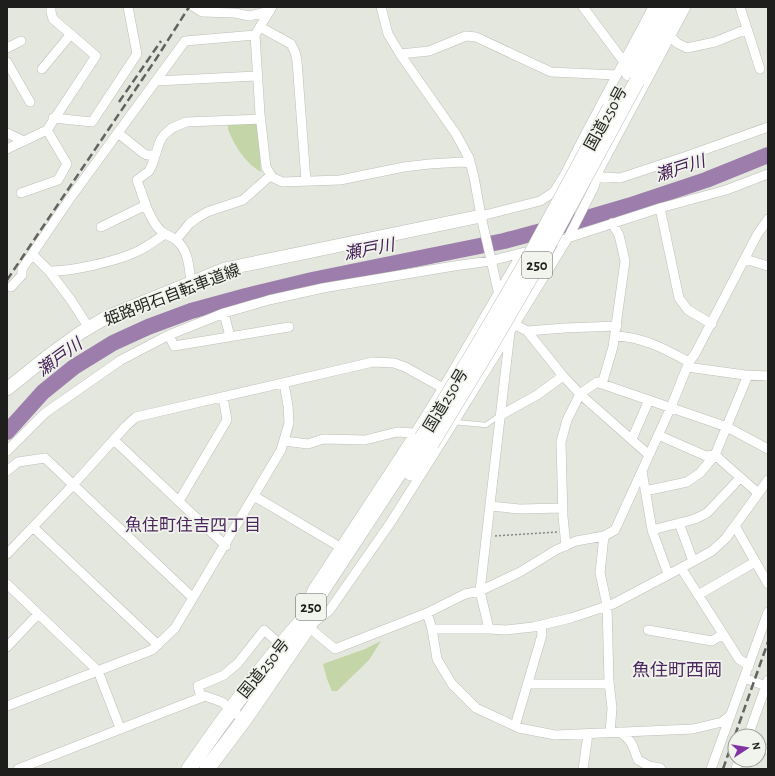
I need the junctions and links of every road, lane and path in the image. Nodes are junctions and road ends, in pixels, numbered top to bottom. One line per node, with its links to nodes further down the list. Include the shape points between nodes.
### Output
1 (52, 7): 14 (street, via 50,12 53,18)
2 (128, 7): 26 (street, via 137,54 92,122)
3 (194, 7): 11 (street, via 202,12 249,16)
4 (381, 7): 18 (street, via 388,34)
5 (583, 7): 22 (street)
6 (653, 7): 22 (street)
7 (664, 7): 22 (highway, 国道250号 / 250)
8 (676, 7): 22 (highway, 国道250号 / 250)
9 (686, 7): 15 (street)
10 (740, 7): 12 (street)
11 (271, 9): 13 (street)
12 (747, 29): 15 (street, via 715,42 687,48); 21 (street)
13 (258, 31): 23 (street); 24 (street, via 185,41); 39 (street, via 291,44 295,52)
14 (71, 34): 20 (street); 26 (street, via 96,56)
15 (670, 36): 40 (street)
16 (21, 41): 17 (street)
17 (7, 48)
18 (400, 54): 22 (street, via 429,51 466,36 476,37 551,72); 35 (street, via 456,134)
19 (7, 62): 25 (street)
20 (42, 69)
21 (760, 69)
22 (626, 73): 38 (street); 85 (highway, 国道250号 / 250, bridge, via 528,260)
23 (258, 76): 24 (street); 27 (street)
24 (156, 81): 30 (street)
25 (30, 102)
26 (53, 118): 29 (street)
27 (261, 119): 34 (street, via 186,122 164,135); 37 (street, via 266,167)
28 (768, 127): 40 (street, via 620,178)
29 (47, 130): 32 (street); 41 (street, via 67,164 58,180)
30 (118, 132): 34 (street, via 147,155); 52 (street)
31 (7, 133): 32 (street)
32 (24, 141): 33 (street)
33 (7, 149)
34 (155, 155): 42 (street, via 149,171 137,180)
35 (470, 162): 39 (street, via 404,167 340,180); 44 (street)
36 (768, 174): 43 (street, via 726,190)
37 (271, 175): 39 (street, via 282,182); 50 (street, via 243,200 197,218)
38 (564, 176): 40 (street); 44 (street, via 547,198)
39 (306, 181)
40 (596, 181): 49 (street)
41 (21, 193)
42 (146, 205): 47 (street); 48 (street, via 156,224)
43 (660, 208): 46 (street); 61 (street, via 679,298 688,310)
44 (481, 218): 54 (street); 57 (main road, 姫路明石自転車道線, via 225,269)
45 (768, 219): 53 (street)
46 (612, 223): 49 (street); 66 (street, via 619,235 625,261)
47 (101, 227)
48 (165, 234): 50 (street); 56 (street, via 138,252 105,262)
49 (568, 238): 51 (street); 64 (street)
50 (176, 240): 57 (street, via 188,259)
51 (522, 253): 54 (street); 59 (street)
52 (32, 254): 56 (street); 58 (street, via 22,269 22,275)
53 (745, 259): 55 (street); 61 (street)
54 (490, 261): 59 (street); 60 (street, via 323,288)
55 (768, 266)
56 (49, 271): 63 (street)
57 (191, 283): 63 (main road, 姫路明石自転車道線, via 108,317)
58 (11, 287)
59 (498, 294): 64 (street, via 507,327); 75 (street)
60 (224, 313): 67 (street); 68 (street)
61 (712, 324): 69 (street)
62 (289, 327): 68 (street)
63 (89, 328): 76 (main road, 姫路明石自転車道線)
64 (512, 328): 65 (street); 81 (street); 82 (street)
65 (527, 331): 66 (street, via 566,328); 71 (street)
66 (616, 331): 69 (street, via 652,343); 74 (street)
67 (169, 335): 68 (street, via 174,346); 90 (street, via 121,360 51,408)
68 (230, 337)
69 (688, 364): 70 (street); 80 (street)
70 (748, 375): 72 (street); 83 (street)
71 (563, 376): 77 (street); 81 (street, via 537,395)
72 (768, 376)
73 (284, 383): 75 (street, via 373,362 394,363); 78 (street); 88 (street, via 289,423)
74 (602, 384): 77 (street, via 597,382); 79 (street)
75 (443, 388): 85 (street)
76 (7, 389)
77 (580, 394): 86 (street); 105 (street, via 567,420 561,442)
78 (223, 397): 87 (street, via 136,417); 103 (street, via 227,420)
79 (649, 400): 80 (street); 86 (street)
80 (671, 407): 83 (street); 84 (street)
81 (501, 414): 82 (lane, via 486,425); 104 (street)
82 (454, 422): 85 (street); 130 (street, via 391,522 329,611)
83 (727, 427): 89 (street); 93 (street)
84 (658, 434): 92 (street); 93 (street, via 706,456)
85 (422, 438): 88 (street, via 397,432 365,440 323,439 308,444); 115 (street); 130 (highway, 国道250号 / 250)
86 (632, 439): 92 (street)
87 (114, 440): 99 (street); 103 (street)
88 (284, 441): 102 (street)
89 (768, 449)
90 (7, 451)
91 (7, 454): 94 (street)
92 (649, 455): 96 (street)
93 (715, 456): 97 (street); 100 (street, via 700,473 687,482)
94 (18, 462): 95 (street); 99 (street, via 45,458)
95 (7, 471)
96 (642, 471): 100 (street); 112 (street, via 615,530)
97 (740, 478): 101 (street); 106 (street, via 707,513)
98 (768, 480): 101 (street)
99 (73, 485): 108 (street); 125 (street)
100 (645, 491): 109 (street)
101 (758, 493): 107 (street)
102 (254, 496): 113 (street); 115 (street)
103 (179, 501): 113 (street)
104 (490, 506): 105 (street, via 519,509); 111 (street)
105 (563, 508): 110 (street)
106 (679, 523): 109 (street); 117 (street)
107 (735, 526): 117 (street, via 712,551); 118 (street)
108 (33, 527): 116 (street); 136 (street)
109 (652, 530): 120 (street)
110 (564, 532): 111 (path); 114 (street)
111 (486, 536): 123 (street)
112 (604, 536): 114 (street, via 576,541); 126 (street, via 600,574)
113 (226, 546): 125 (street)
114 (566, 546): 123 (street)
115 (340, 547): 130 (street, via 312,590)
116 (7, 554)
117 (693, 561): 119 (street)
118 (756, 562): 122 (street); 124 (street)
119 (681, 568): 120 (street); 124 (street)
120 (668, 574): 126 (street)
121 (7, 584): 129 (street)
122 (768, 584)
123 (480, 591): 128 (street, via 465,594); 133 (street)
124 (698, 595): 135 (street)
125 (194, 598): 136 (street, via 175,628)
126 (607, 606): 131 (street); 144 (street)
127 (768, 612): 139 (street)
128 (427, 613): 130 (street, via 335,649); 132 (street)
129 (38, 614): 138 (street); 140 (street)
130 (305, 624): 137 (highway, 国道250号 / 250); 150 (highway, 国道250号 / 250)
131 (541, 625): 133 (street, via 506,630); 143 (street, via 542,635)
132 (432, 629): 133 (street); 151 (street, via 437,659 452,684 476,708)
133 (489, 629)
134 (648, 630): 135 (street, via 712,641)
135 (722, 634): 139 (street, via 739,659)
136 (158, 645): 140 (street, via 152,650)
137 (281, 645): 145 (street, via 264,630 224,675 198,686); 148 (highway, 国道250号 / 250)
138 (7, 647)
139 (749, 666): 141 (street)
140 (98, 671): 147 (street); 152 (street)
141 (744, 678): 142 (street); 149 (street)
142 (767, 683): 146 (street)
143 (527, 684): 144 (street); 151 (street)
144 (609, 684): 155 (street, via 612,708)
145 (201, 697): 148 (street, via 222,702); 152 (street)
146 (765, 700): 153 (street)
147 (7, 706)
148 (230, 709): 150 (street); 158 (highway, 国道250号 / 250)
149 (731, 715): 154 (street, via 722,722 693,729); 162 (street)
150 (244, 720): 159 (highway, 国道250号 / 250)
151 (515, 726): 156 (street, via 555,735)
152 (120, 728): 157 (street)
153 (752, 728)
154 (620, 732): 155 (street); 161 (street, via 634,745 638,760)
155 (610, 733): 156 (street)
156 (588, 734): 160 (street)
157 (18, 769)
158 (189, 769)
159 (208, 769)
160 (583, 769)
161 (661, 769)
162 (711, 769)

